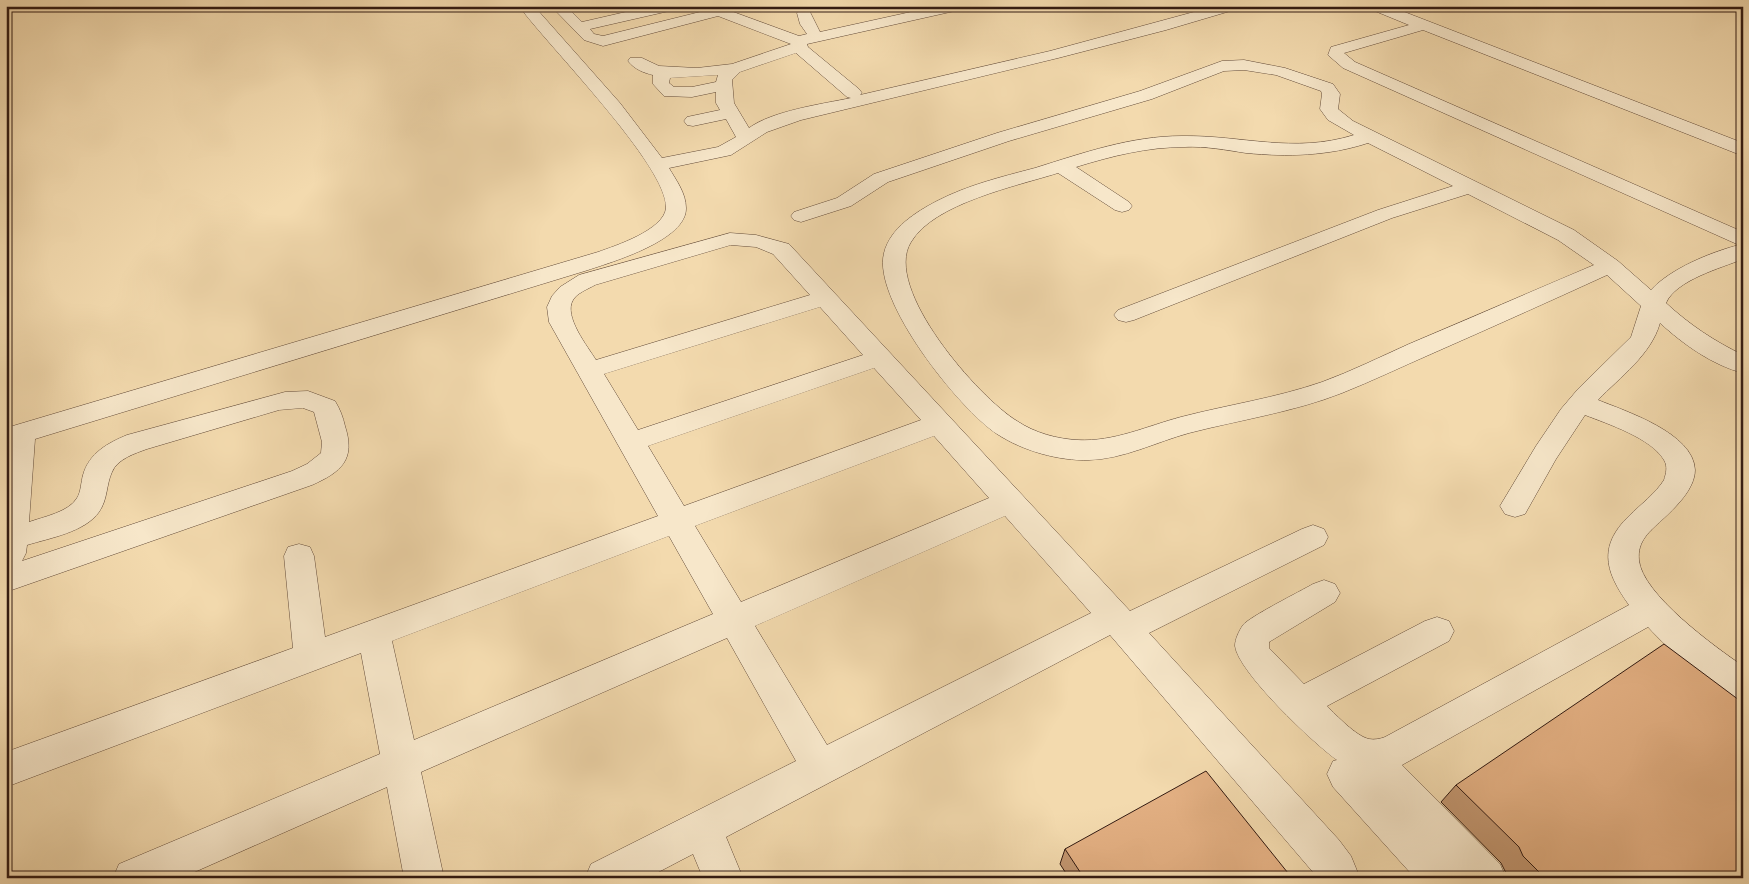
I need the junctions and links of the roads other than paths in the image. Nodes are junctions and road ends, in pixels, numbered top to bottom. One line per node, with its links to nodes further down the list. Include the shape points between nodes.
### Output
1 (526, 6): 24 (lane)
2 (614, 6): 9 (lane)
3 (673, 6): 9 (lane)
4 (702, 6): 8 (lane)
5 (959, 6): 12 (lane)
6 (1232, 6): 22 (lane, via 1161,28 782,120 761,128)
7 (1375, 6): 11 (lane)
8 (718, 12): 9 (lane, via 603,42 593,40); 13 (lane)
9 (566, 13)
10 (804, 13): 12 (lane)
11 (1425, 26): 23 (lane); 29 (lane, via 1344,47 1337,50 1336,55 1349,65)
12 (816, 37): 13 (lane)
13 (799, 44): 15 (lane); 18 (lane)
14 (636, 61): 16 (lane)
15 (734, 70): 16 (lane); 17 (lane, via 724,79)
16 (662, 72): 17 (lane, via 661,84 670,92 692,92)
17 (723, 85): 19 (lane, via 725,103)
18 (853, 93)
19 (731, 113): 20 (lane); 22 (lane)
20 (693, 121)
21 (1370, 136): 25 (lane, via 1348,144 1288,151 1218,142 1159,141 1132,144); 26 (lane); 28 (lane, via 1334,116 1329,109 1331,94 1327,88 1264,67 1222,66 1146,95 907,169 870,184 834,206)
22 (746, 139): 24 (lane, via 724,151)
23 (1743, 150)
24 (658, 165): 40 (lane, via 673,192 676,210 660,232 630,247 580,265)
25 (1061, 166): 27 (lane); 31 (lane, via 980,191 926,215 905,233 894,256 896,280 914,321 942,364 1006,428 1040,444 1079,451 1115,446 1178,426 1294,400 1330,388)
26 (1469, 188): 31 (lane, via 1550,226); 34 (lane, via 1385,214)
27 (1122, 206)
28 (801, 216)
29 (1743, 240)
30 (1743, 251): 33 (lane, via 1679,279 1663,290)
31 (1610, 266): 33 (lane)
32 (825, 298): 35 (lane); 37 (lane); 37 (lane, via 781,249 767,242 749,239 711,243 586,280 560,300 558,312)
33 (1652, 304): 36 (lane, via 1684,332); 38 (lane, via 1645,334)
34 (1126, 315)
35 (879, 358): 39 (lane); 41 (lane)
36 (1743, 365)
37 (590, 370): 41 (lane)
38 (1581, 403): 43 (lane); 50 (lane, via 1650,435 1667,445 1679,460 1681,475 1676,488 1630,534 1624,549 1624,566)
39 (938, 424): 42 (lane); 44 (lane)
40 (14, 435): 46 (lane)
41 (631, 442): 44 (lane)
42 (1009, 502): 51 (lane); 52 (lane)
43 (1515, 506)
44 (677, 521): 51 (lane); 54 (lane)
45 (1313, 537): 52 (lane)
46 (12, 538): 48 (lane); 48 (lane, via 77,514 93,495 97,470 105,459 120,449 278,402 298,398 315,400 326,407 337,444 335,457 322,470)
47 (299, 556): 55 (lane)
48 (7, 578)
49 (1324, 593): 57 (lane, via 1257,632 1252,639 1255,656)
50 (1650, 609): 56 (lane, via 1696,653); 59 (lane, via 1397,750)
51 (734, 620): 58 (lane); 60 (lane)
52 (1120, 623): 60 (lane); 67 (lane, via 1325,854)
53 (1437, 631): 57 (lane)
54 (374, 634): 55 (lane); 58 (lane)
55 (311, 657): 61 (lane)
56 (1743, 686)
57 (1300, 703): 59 (lane, via 1349,749)
58 (401, 763): 63 (lane); 64 (lane)
59 (1357, 765): 68 (lane); 69 (lane)
60 (820, 768): 62 (lane)
61 (6, 770)
62 (702, 828): 65 (lane); 66 (lane)
63 (133, 878)
64 (424, 878)
65 (605, 878)
66 (723, 878)
67 (1340, 878)
68 (1443, 878)
69 (1486, 878)

